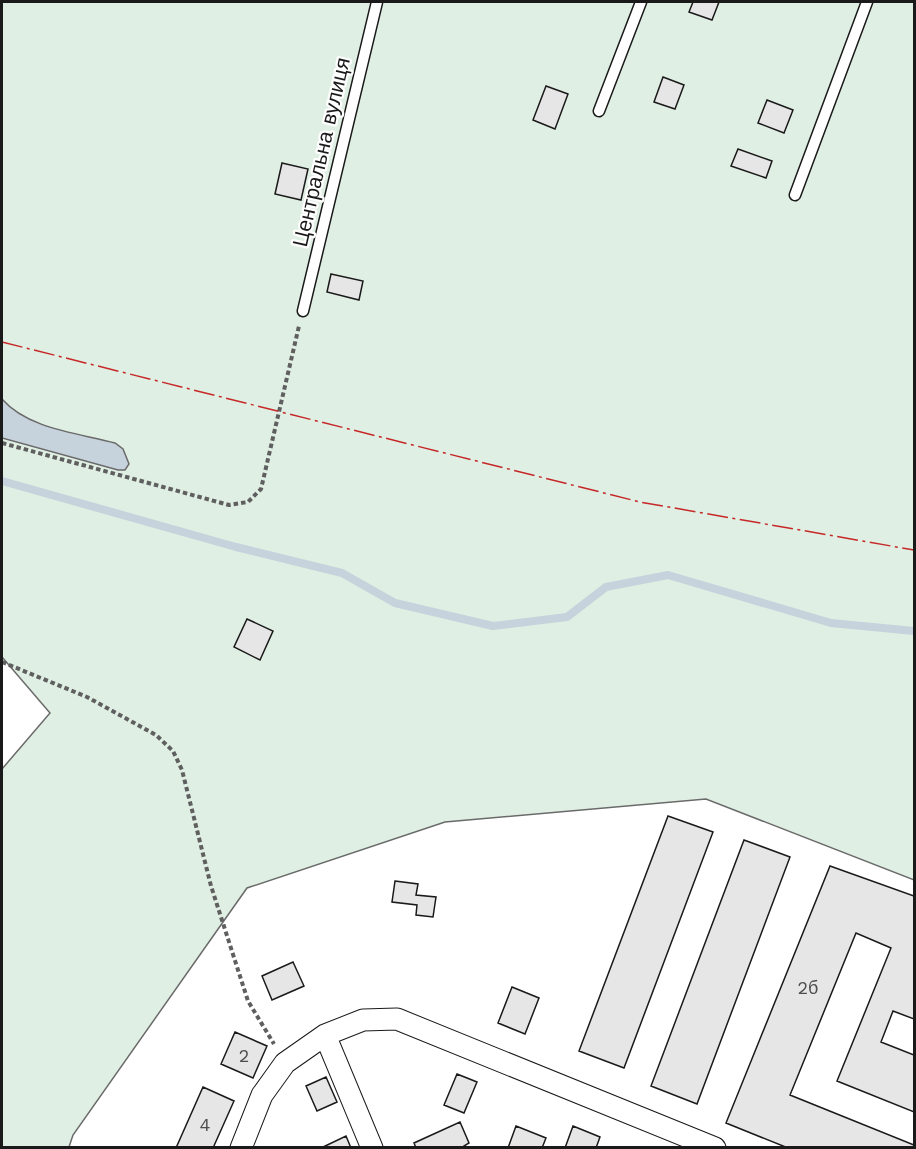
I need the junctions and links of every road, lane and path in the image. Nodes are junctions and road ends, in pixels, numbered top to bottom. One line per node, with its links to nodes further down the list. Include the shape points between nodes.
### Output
1 (377, 2): 6 (lane, Центральна вулиця)
2 (640, 2): 4 (lane)
3 (867, 2): 5 (lane)
4 (599, 111)
5 (795, 195)
6 (303, 311): 7 (path, via 261,489 248,502 229,505)
7 (2, 442)
8 (2, 662): 10 (path, via 87,697 156,735 173,751 182,770 211,886 248,1001)
9 (325, 1035): 10 (street); 12 (street); 13 (street, via 363,1020 397,1018)
10 (285, 1063): 11 (street, via 262,1095)
11 (241, 1148)
12 (372, 1148)
13 (715, 1148)

